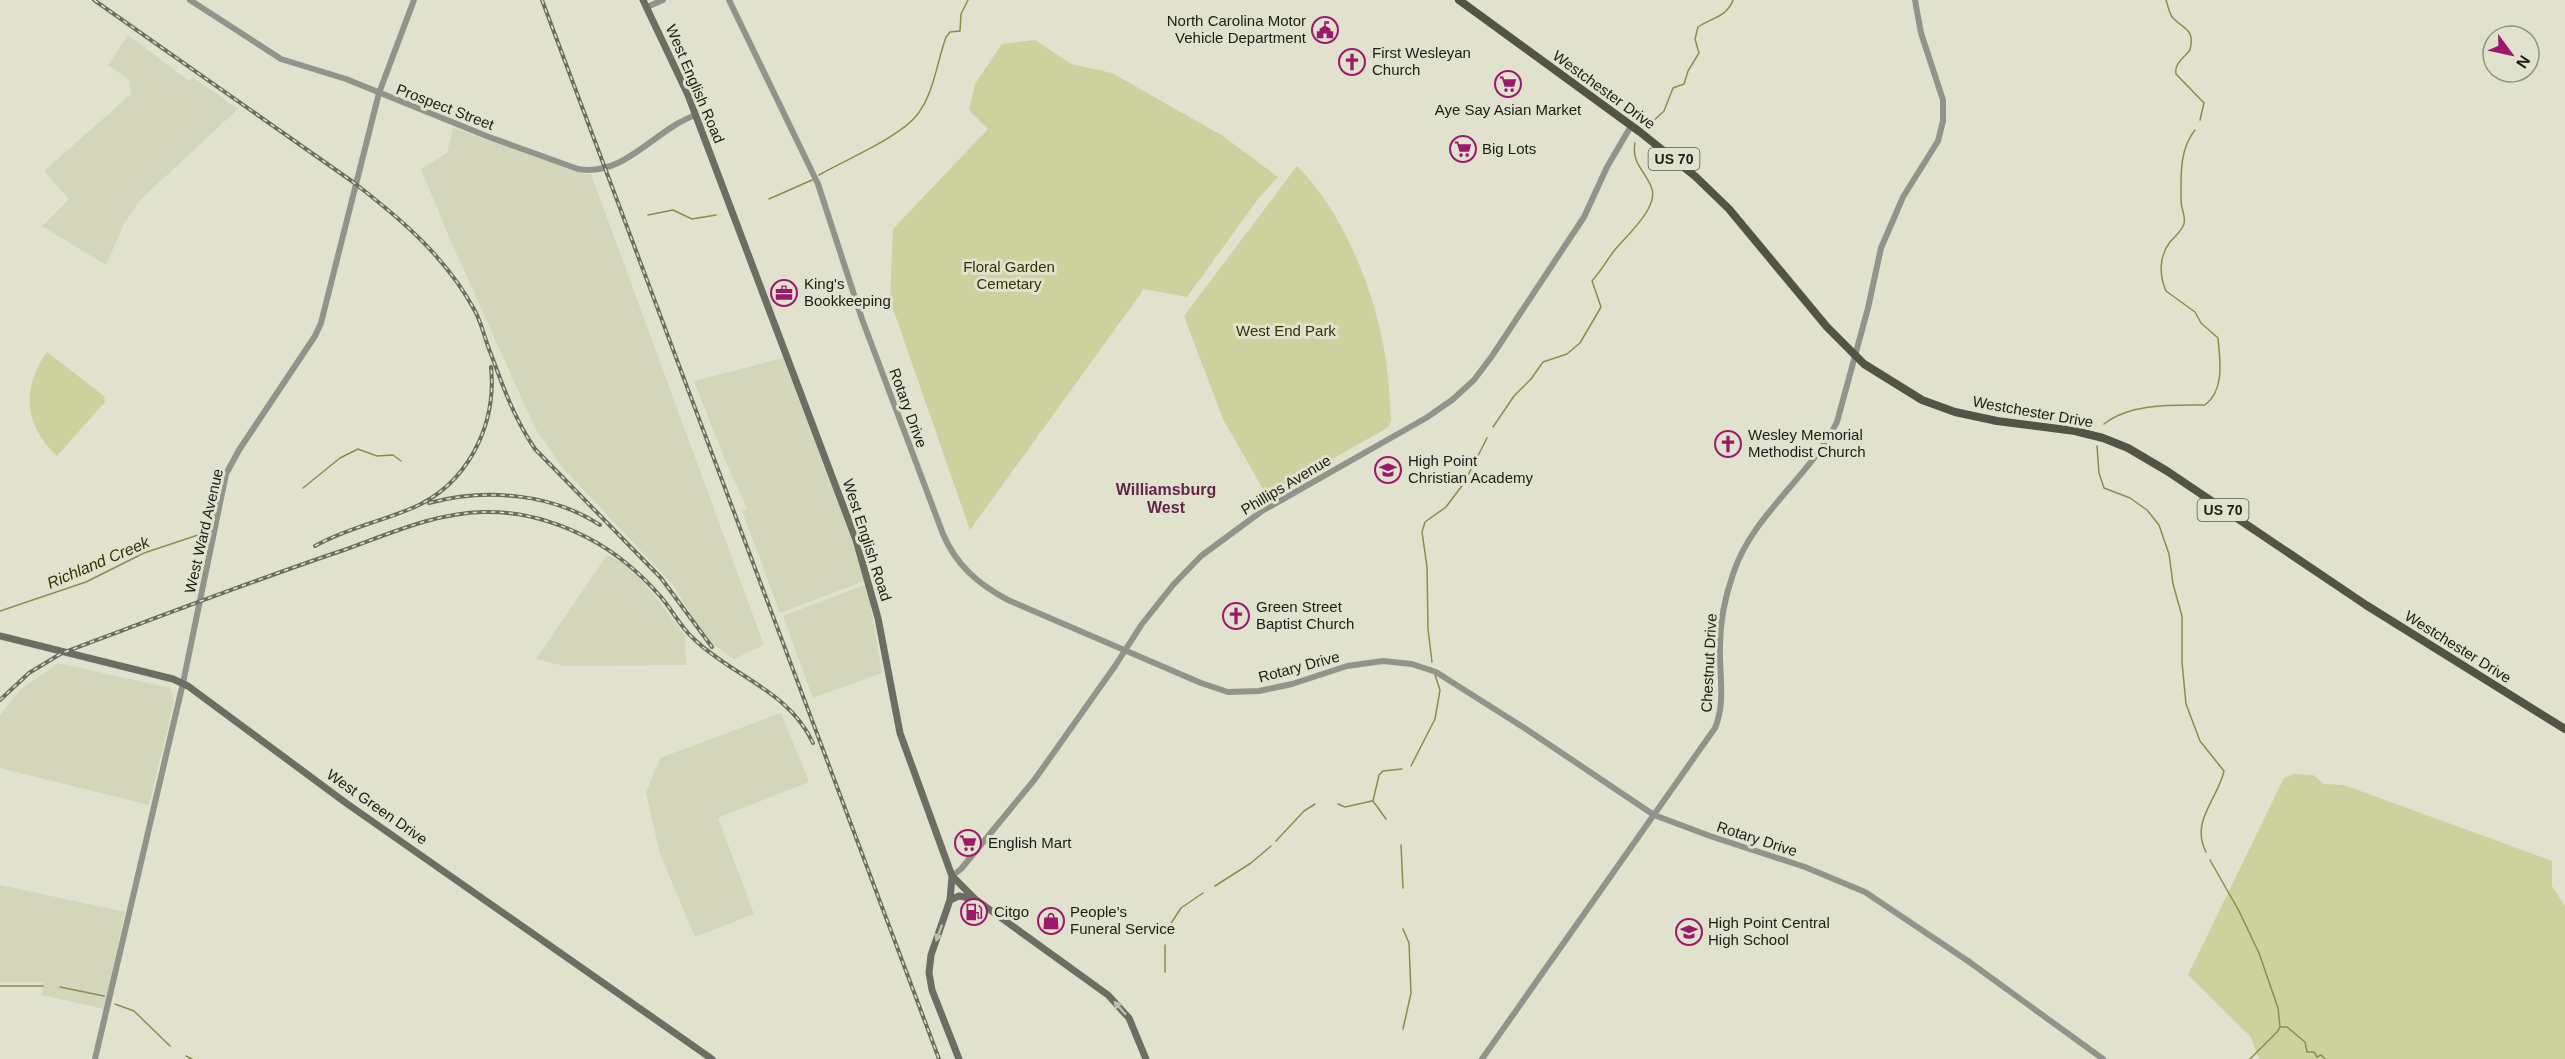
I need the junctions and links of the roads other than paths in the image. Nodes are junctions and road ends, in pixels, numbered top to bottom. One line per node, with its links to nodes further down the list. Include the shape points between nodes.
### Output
1 (190, 0): 8 (street, Prospect Street, via 281,59)
2 (414, 0): 8 (street, West Ward Avenue)
3 (663, 0): 7 (street)
4 (729, 0): 13 (street, Rotary Drive, via 818,184 862,320 953,554 975,579 999,596)
5 (1459, 0): 10 (main road, Westchester Drive / US 70)
6 (1916, 0): 11 (street, Chestnut Drive, via 1921,33 1943,100 1943,121 1938,141 1903,197 1887,232)
7 (645, 4): 9 (main road, West English Road)
8 (379, 93): 9 (street, Prospect Street, via 544,157 594,171 612,165); 14 (street, West Ward Avenue, via 321,323 226,474)
9 (696, 115): 17 (main road, West English Road, via 861,554 900,733)
10 (1631, 126): 11 (main road, Westchester Drive / US 70, via 1729,208 1827,327); 13 (street, Phillips Avenue, via 1584,217 1474,380 1427,417 1262,511 1200,556)
11 (1855, 355): 15 (main road, Westchester Drive / US 70, via 1912,394 1955,412 2075,431 2128,448 2366,605); 16 (street, Chestnut Drive, via 1832,433 1746,545 1738,561 1724,604 1720,718)
12 (0, 636): 14 (main road, West Green Drive)
13 (1125, 649): 16 (street, Rotary Drive, via 1228,692 1259,691 1367,662 1421,666 1445,676); 17 (street, Phillips Avenue, via 1035,779)
14 (183, 683): 20 (street, West Ward Avenue); 21 (main road, West Green Drive, via 346,803)
15 (2565, 729)
16 (1654, 815): 24 (street, Chestnut Drive); 25 (street, Rotary Drive, via 1865,892)
17 (952, 876): 18 (main road, West English Road); 19 (main road)
18 (975, 898): 19 (main road, via 959,896); 23 (main road, West English Road, one-way to 18, via 1129,1018 1108,995)
19 (950, 900): 22 (main road, one-way to 22, via 929,971 932,990)
20 (95, 1059)
21 (712, 1059)
22 (958, 1059)
23 (1146, 1059)
24 (1482, 1059)
25 (2103, 1059)

